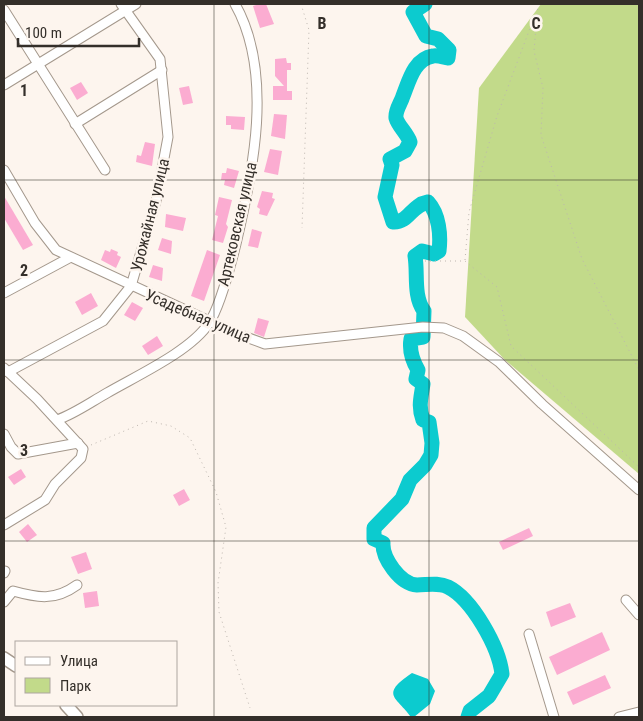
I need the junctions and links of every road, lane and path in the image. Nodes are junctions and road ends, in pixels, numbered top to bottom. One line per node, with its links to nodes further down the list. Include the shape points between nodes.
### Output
1 (136, 4): 5 (lane)
2 (235, 4): 20 (lane, Артековская улица, via 253,52 256,140 230,269)
3 (301, 4): 14 (path, via 309,30)
4 (538, 4): 7 (path)
5 (123, 7): 8 (lane); 9 (lane, Урожайная улица, via 160,59)
6 (4, 10): 8 (lane)
7 (536, 13): 17 (path, via 497,116 469,212); 22 (path, via 534,51 544,88 541,135 582,259)
8 (39, 63): 10 (lane); 11 (lane)
9 (162, 70): 11 (lane); 18 (lane, Урожайная улица, via 168,137 156,201)
10 (4, 85)
11 (75, 124): 13 (lane)
12 (4, 170): 15 (lane, Усадебная улица, via 35,223 56,250)
13 (105, 170)
14 (302, 228)
15 (69, 258): 18 (lane, Усадебная улица); 19 (lane)
16 (425, 261): 17 (path)
17 (465, 261): 26 (path, via 497,287 512,346)
18 (131, 286): 20 (lane, Усадебная улица); 21 (lane, Урожайная улица, via 103,321)
19 (4, 293)
20 (210, 322): 23 (lane, Артековская улица, via 194,340 154,366); 27 (lane, Усадебная улица, via 266,344 423,327 444,328 463,336 499,362)
21 (6, 370): 23 (lane)
22 (639, 370)
23 (57, 420): 25 (lane)
24 (4, 434): 25 (lane, via 18,454)
25 (81, 446): 28 (lane, via 81,458 55,484 45,500); 37 (path, via 148,421 171,426 190,438 216,492 226,527 218,583 219,612)
26 (639, 467)
27 (639, 490)
28 (4, 525)
29 (78, 585): 31 (lane, via 66,593 38,598 13,591)
30 (626, 600): 32 (lane)
31 (4, 602)
32 (639, 615)
33 (529, 634): 40 (lane)
34 (4, 658): 35 (main road)
35 (15, 665)
36 (67, 706): 39 (main road)
37 (250, 708)
38 (639, 712): 41 (lane)
39 (77, 717)
40 (554, 717)
41 (619, 717)

